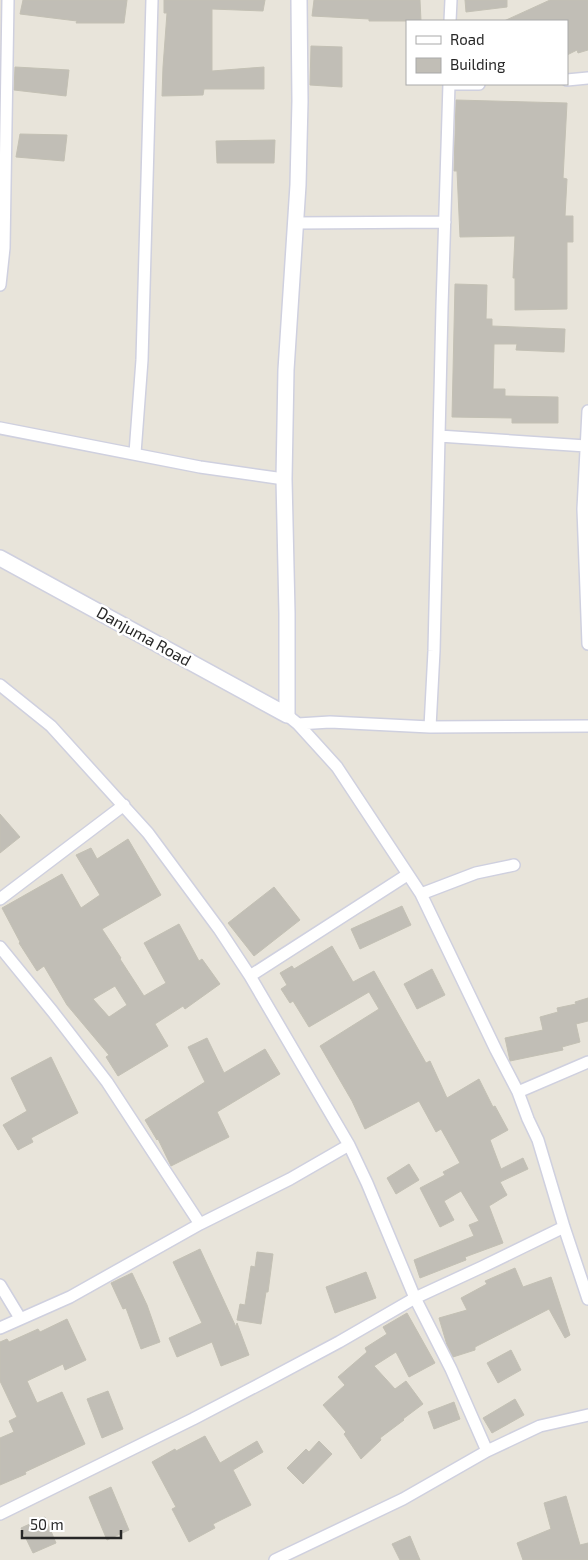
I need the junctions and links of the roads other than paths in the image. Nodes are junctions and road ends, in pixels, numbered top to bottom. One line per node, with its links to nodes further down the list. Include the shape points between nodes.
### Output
1 (8, 0): 11 (street, via 4,248)
2 (152, 0): 17 (street, via 142,360)
3 (299, 0): 10 (street)
4 (451, 0): 5 (street)
5 (450, 20)
6 (588, 78): 7 (street)
7 (568, 80)
8 (449, 85): 9 (street)
9 (445, 222): 10 (street); 15 (street)
10 (296, 223): 18 (street, via 286,370)
11 (0, 285)
12 (588, 412): 14 (street)
13 (0, 428): 17 (street)
14 (588, 433): 16 (street)
15 (438, 436): 16 (street); 24 (street)
16 (586, 446): 20 (street, via 583,509)
17 (135, 453): 18 (street)
18 (284, 478): 22 (street)
19 (0, 558): 22 (street, Danjuma Road)
20 (588, 643)
21 (0, 685): 25 (street, via 51,726)
22 (293, 719): 24 (street); 27 (street, via 337,767)
23 (588, 726): 24 (street)
24 (430, 727)
25 (124, 805): 29 (street); 31 (street, via 219,929)
26 (514, 865): 28 (street, via 476,873)
27 (407, 874): 28 (street); 31 (street)
28 (421, 894): 33 (street)
29 (0, 900)
30 (0, 947): 35 (street, via 107,1082)
31 (250, 976): 34 (street)
32 (588, 1062): 33 (street)
33 (518, 1092): 36 (street, via 538,1140)
34 (349, 1144): 35 (street, via 290,1179); 38 (street)
35 (200, 1224): 40 (street, via 70,1296)
36 (564, 1227): 38 (street); 39 (street)
37 (0, 1285): 40 (street)
38 (415, 1298): 43 (street); 44 (street, via 264,1382)
39 (588, 1299)
40 (20, 1318): 41 (street)
41 (0, 1328)
42 (588, 1415): 43 (street, via 540,1426)
43 (487, 1451): 45 (street, via 403,1499)
44 (0, 1514)
45 (300, 1547): 46 (street); 47 (street)
46 (275, 1560)
47 (299, 1560)

